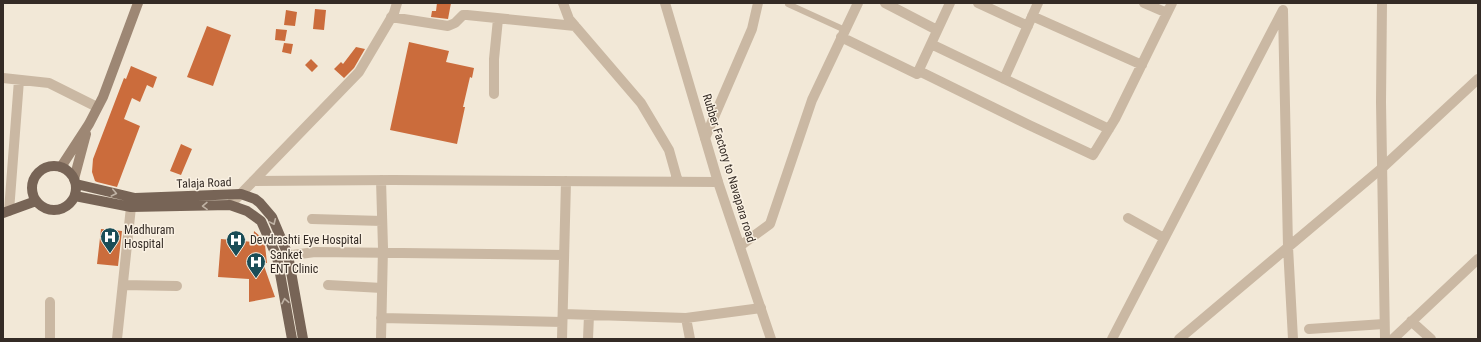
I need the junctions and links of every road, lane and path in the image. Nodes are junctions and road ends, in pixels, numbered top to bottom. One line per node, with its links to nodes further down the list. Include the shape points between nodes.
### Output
1 (138, 3): 32 (main road, via 103,97)
2 (397, 3): 18 (street)
3 (563, 3): 20 (street, via 569,19)
4 (758, 3): 35 (street, via 752,30)
5 (858, 3): 23 (street)
6 (885, 3): 22 (street)
7 (950, 3): 22 (street)
8 (978, 3): 21 (street)
9 (1038, 3): 17 (street)
10 (1144, 3): 16 (street)
11 (1172, 3): 16 (street)
12 (1382, 3): 37 (street)
13 (788, 4): 23 (lane)
14 (665, 6): 35 (street, Rubber Factory to Navapara road)
15 (1282, 6): 55 (street); 57 (street)
16 (1167, 13): 25 (street)
17 (1032, 16): 21 (street); 25 (street)
18 (391, 17): 19 (street, via 448,26 455,24 463,15); 39 (street, via 358,72)
19 (498, 19): 20 (street); 31 (street)
20 (575, 26): 42 (street, via 642,103 669,150)
21 (1028, 26): 28 (street)
22 (937, 30): 24 (street)
23 (843, 34): 26 (street, via 918,74); 56 (street, via 812,100 770,224)
24 (931, 44): 26 (street); 28 (street)
25 (1142, 66): 34 (street)
26 (919, 71): 34 (street, via 1093,155)
27 (3, 78): 30 (street)
28 (1004, 79): 34 (street)
29 (1478, 79): 37 (street)
30 (19, 80): 32 (street, via 49,83); 50 (street)
31 (494, 94)
32 (97, 106): 33 (main road)
33 (89, 124): 36 (main road); 41 (main road)
34 (1110, 129)
35 (705, 138): 43 (street, Rubber Factory to Navapara road)
36 (61, 167): 41 (main road, via 71,174); 46 (main road, via 47,167 36,175 32,188)
37 (1382, 168): 57 (street); 74 (street)
38 (381, 180): 39 (street); 40 (street); 54 (street)
39 (253, 181): 44 (street)
40 (566, 181): 42 (street); 60 (street)
41 (75, 182): 44 (main road, Talaja Road, one-way to 44, via 135,198); 45 (main road)
42 (678, 182): 43 (street)
43 (718, 182): 56 (street, Rubber Factory to Navapara road)
44 (241, 194): 47 (street); 49 (main road, Talaja Road, via 255,199)
45 (75, 196): 46 (main road, via 67,207 60,210 47,209); 48 (main road, Talaja Road)
46 (36, 201): 50 (main road)
47 (230, 205): 48 (main road, Talaja Road, one-way to 48); 51 (main road, Talaja Road)
48 (131, 207): 63 (street)
49 (265, 207): 51 (main road); 59 (main road, Talaja Road, one-way to 59)
50 (6, 212)
51 (257, 218): 61 (main road, Talaja Road, via 261,221)
52 (1128, 218): 55 (street)
53 (312, 219): 54 (street)
54 (382, 220): 58 (street)
55 (1164, 238): 85 (street)
56 (740, 246): 68 (street, Rubber Factory to Navapara road)
57 (1288, 247): 86 (street); 87 (street)
58 (382, 254): 59 (street, via 315,252); 60 (street); 66 (street)
59 (288, 255): 61 (street); 79 (main road, Talaja Road)
60 (564, 255): 71 (street)
61 (277, 257): 78 (main road, Talaja Road, one-way to 61)
62 (1478, 259): 73 (street)
63 (123, 285): 64 (street); 77 (street)
64 (177, 286)
65 (328, 286): 66 (street)
66 (382, 288): 70 (street)
67 (50, 302): 76 (street)
68 (761, 308): 72 (street); 84 (street, Rubber Factory to Navapara road)
69 (589, 315): 71 (street); 72 (street); 82 (street)
70 (381, 318): 71 (street); 80 (street)
71 (563, 318): 81 (street)
72 (686, 318): 83 (street)
73 (1411, 322): 89 (street); 90 (street)
74 (1384, 324): 75 (street); 88 (street)
75 (1309, 329)
76 (50, 339)
77 (117, 339)
78 (292, 339)
79 (303, 339)
80 (381, 339)
81 (562, 339)
82 (588, 339)
83 (690, 339)
84 (771, 339)
85 (1112, 339)
86 (1179, 339)
87 (1292, 339)
88 (1385, 339)
89 (1393, 339)
90 (1431, 339)

